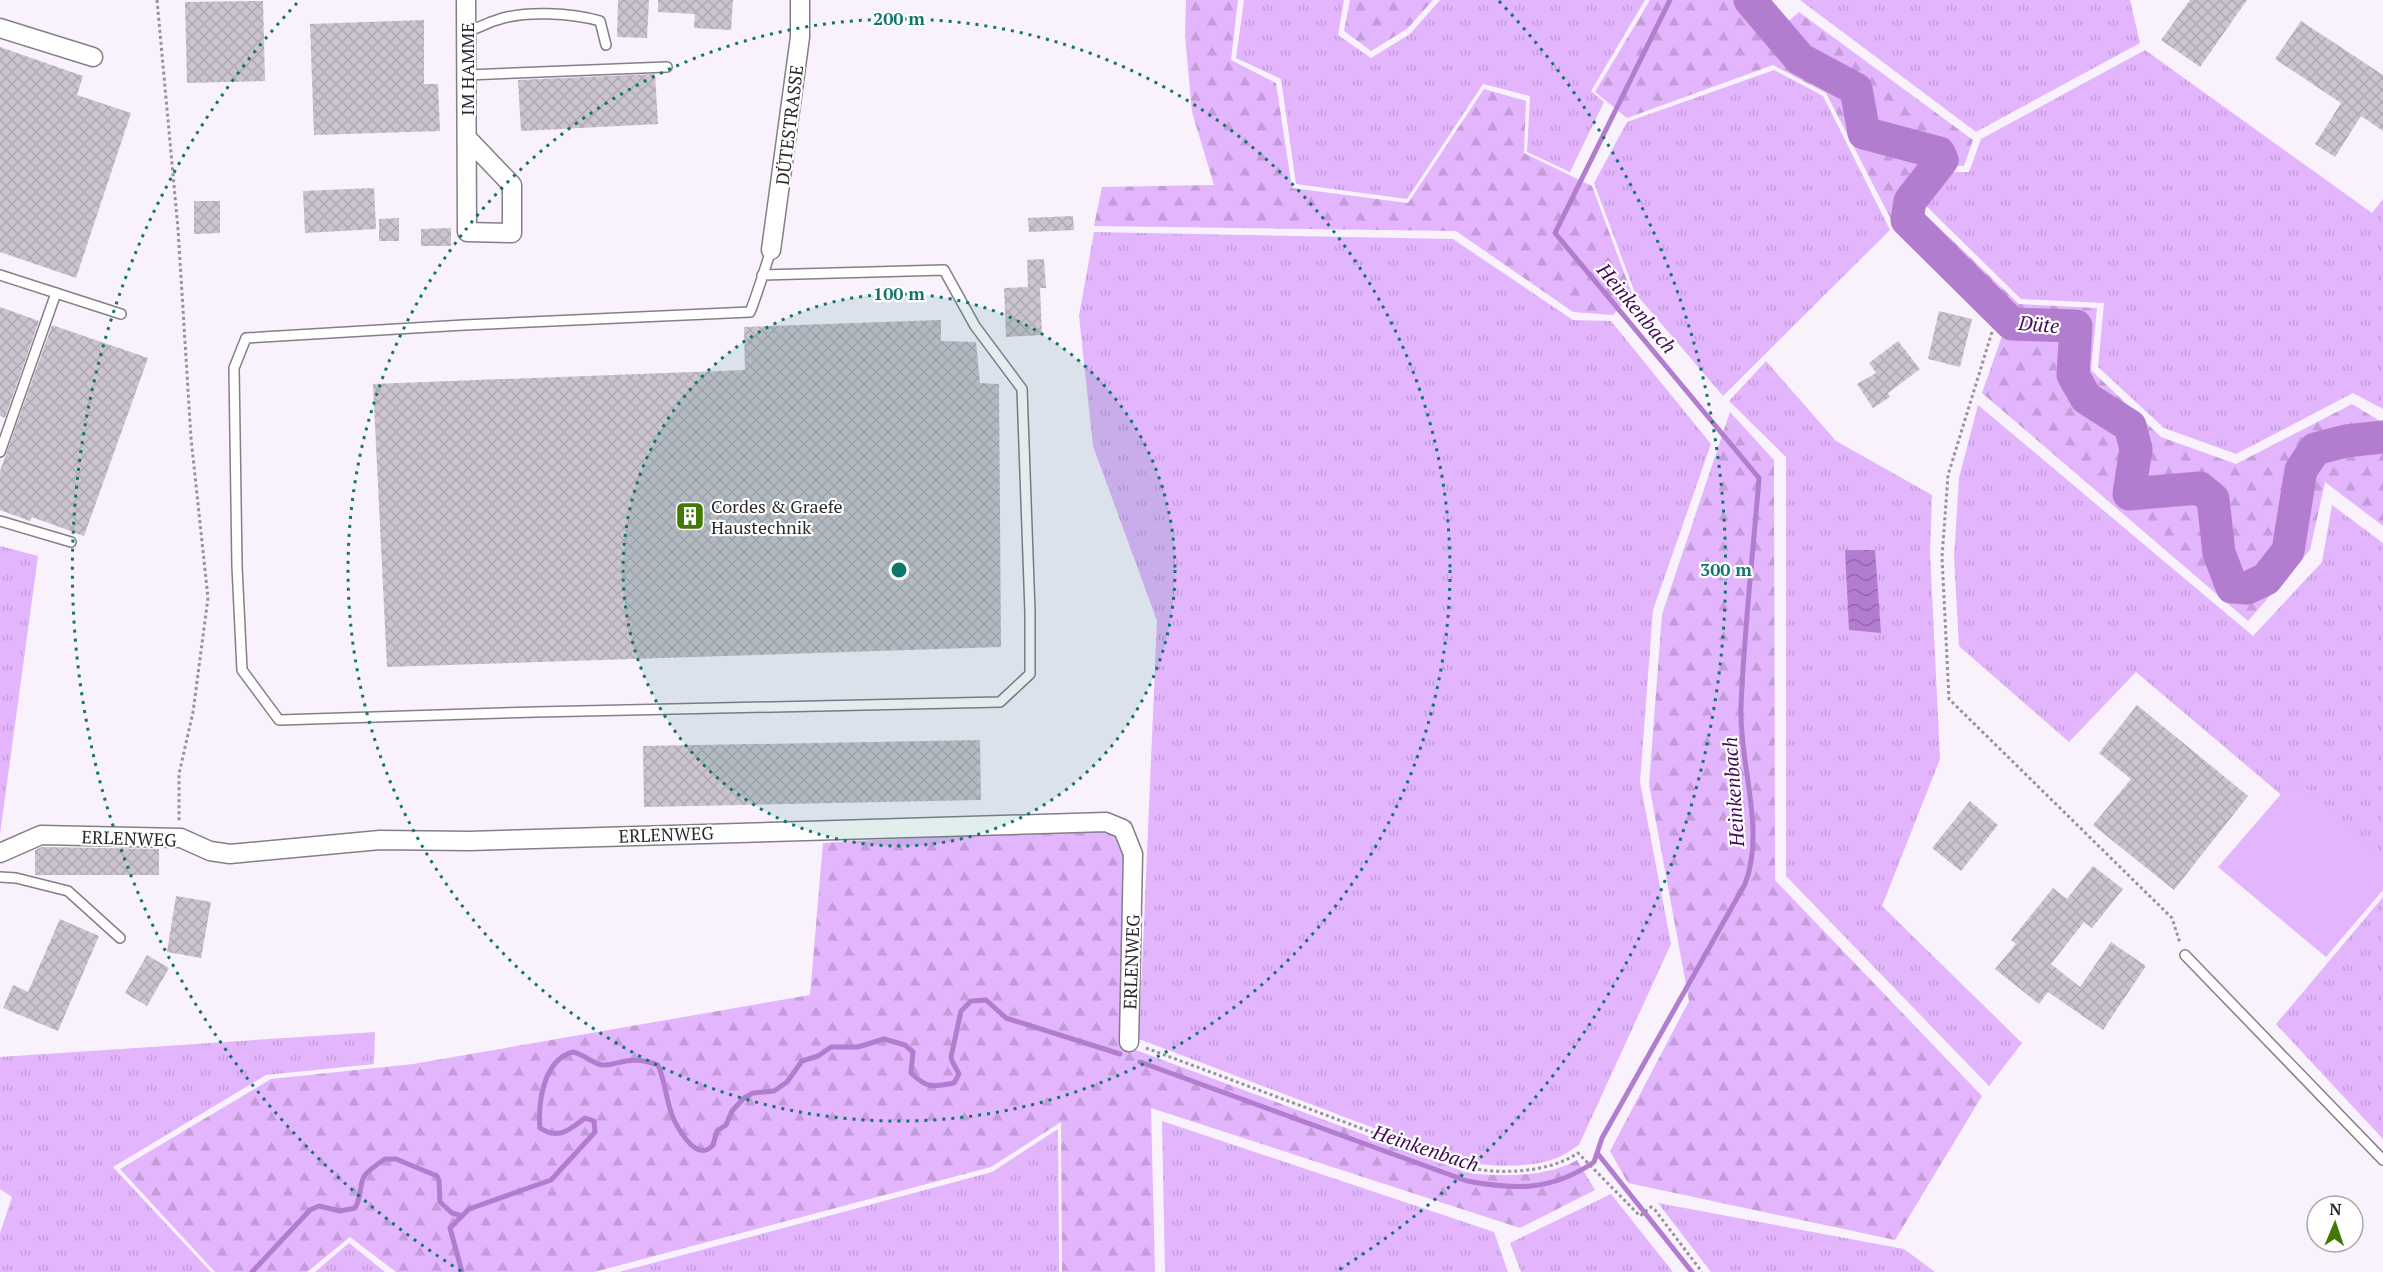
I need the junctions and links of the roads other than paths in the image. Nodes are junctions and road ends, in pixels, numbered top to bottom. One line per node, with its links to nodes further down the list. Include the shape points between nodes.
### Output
1 (466, 0): 4 (street, IM HAMME)
2 (800, 0): 10 (street, DÜTESTRASSE, via 799,47)
3 (0, 28): 6 (street)
4 (467, 32): 5 (lane, via 527,14 586,17 600,21); 8 (street, IM HAMME)
5 (606, 45)
6 (93, 57)
7 (667, 67): 8 (lane)
8 (467, 75): 9 (street, IM HAMME)
9 (467, 138): 9 (street, IM HAMME, via 467,232 512,233 512,185)
10 (771, 250): 12 (lane)
11 (0, 275): 13 (lane)
12 (762, 275): 12 (lane, via 944,270 975,326 1022,389 1030,674 1000,702 279,720 242,670 234,368 246,338 750,312)
13 (56, 293): 14 (lane); 15 (lane)
14 (121, 314)
15 (0, 452)
16 (0, 522): 17 (lane)
17 (71, 542)
18 (0, 853): 22 (street, ERLENWEG, via 41,835 181,838 210,851 230,854 380,840 469,841 1106,822 1123,829 1133,854)
19 (0, 877): 20 (lane, via 68,891)
20 (120, 939)
21 (2185, 955): 23 (lane)
22 (1129, 1042)
23 (2383, 1160)

